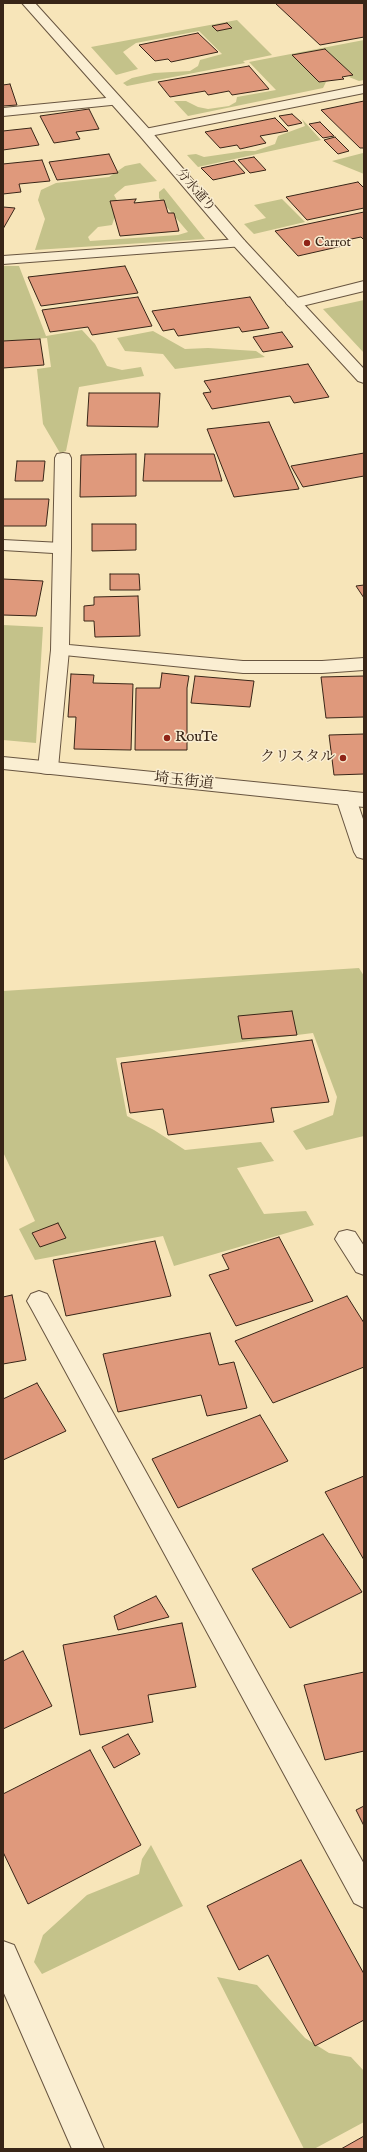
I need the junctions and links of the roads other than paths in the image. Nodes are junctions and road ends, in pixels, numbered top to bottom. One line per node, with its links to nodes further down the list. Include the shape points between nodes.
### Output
1 (28, 3): 3 (street, 分水通り)
2 (364, 89): 5 (street)
3 (116, 101): 4 (street); 5 (street, 分水通り)
4 (3, 112)
5 (145, 133): 6 (street, 分水通り)
6 (240, 242): 7 (street); 9 (street, 分水通り)
7 (3, 260)
8 (364, 286): 9 (street)
9 (294, 303): 10 (street, 分水通り)
10 (364, 378)
11 (63, 458): 13 (street)
12 (3, 545): 13 (street)
13 (62, 548): 14 (street)
14 (60, 650): 15 (street, via 243,667); 17 (street)
15 (364, 664)
16 (3, 763): 17 (street, 埼玉街道)
17 (48, 768): 18 (street, 埼玉街道)
18 (355, 799): 19 (street)
19 (364, 852)
20 (347, 1239): 21 (street)
21 (364, 1265)
22 (39, 1301): 23 (street)
23 (364, 1893)
24 (3, 1956): 25 (street)
25 (88, 2149)

